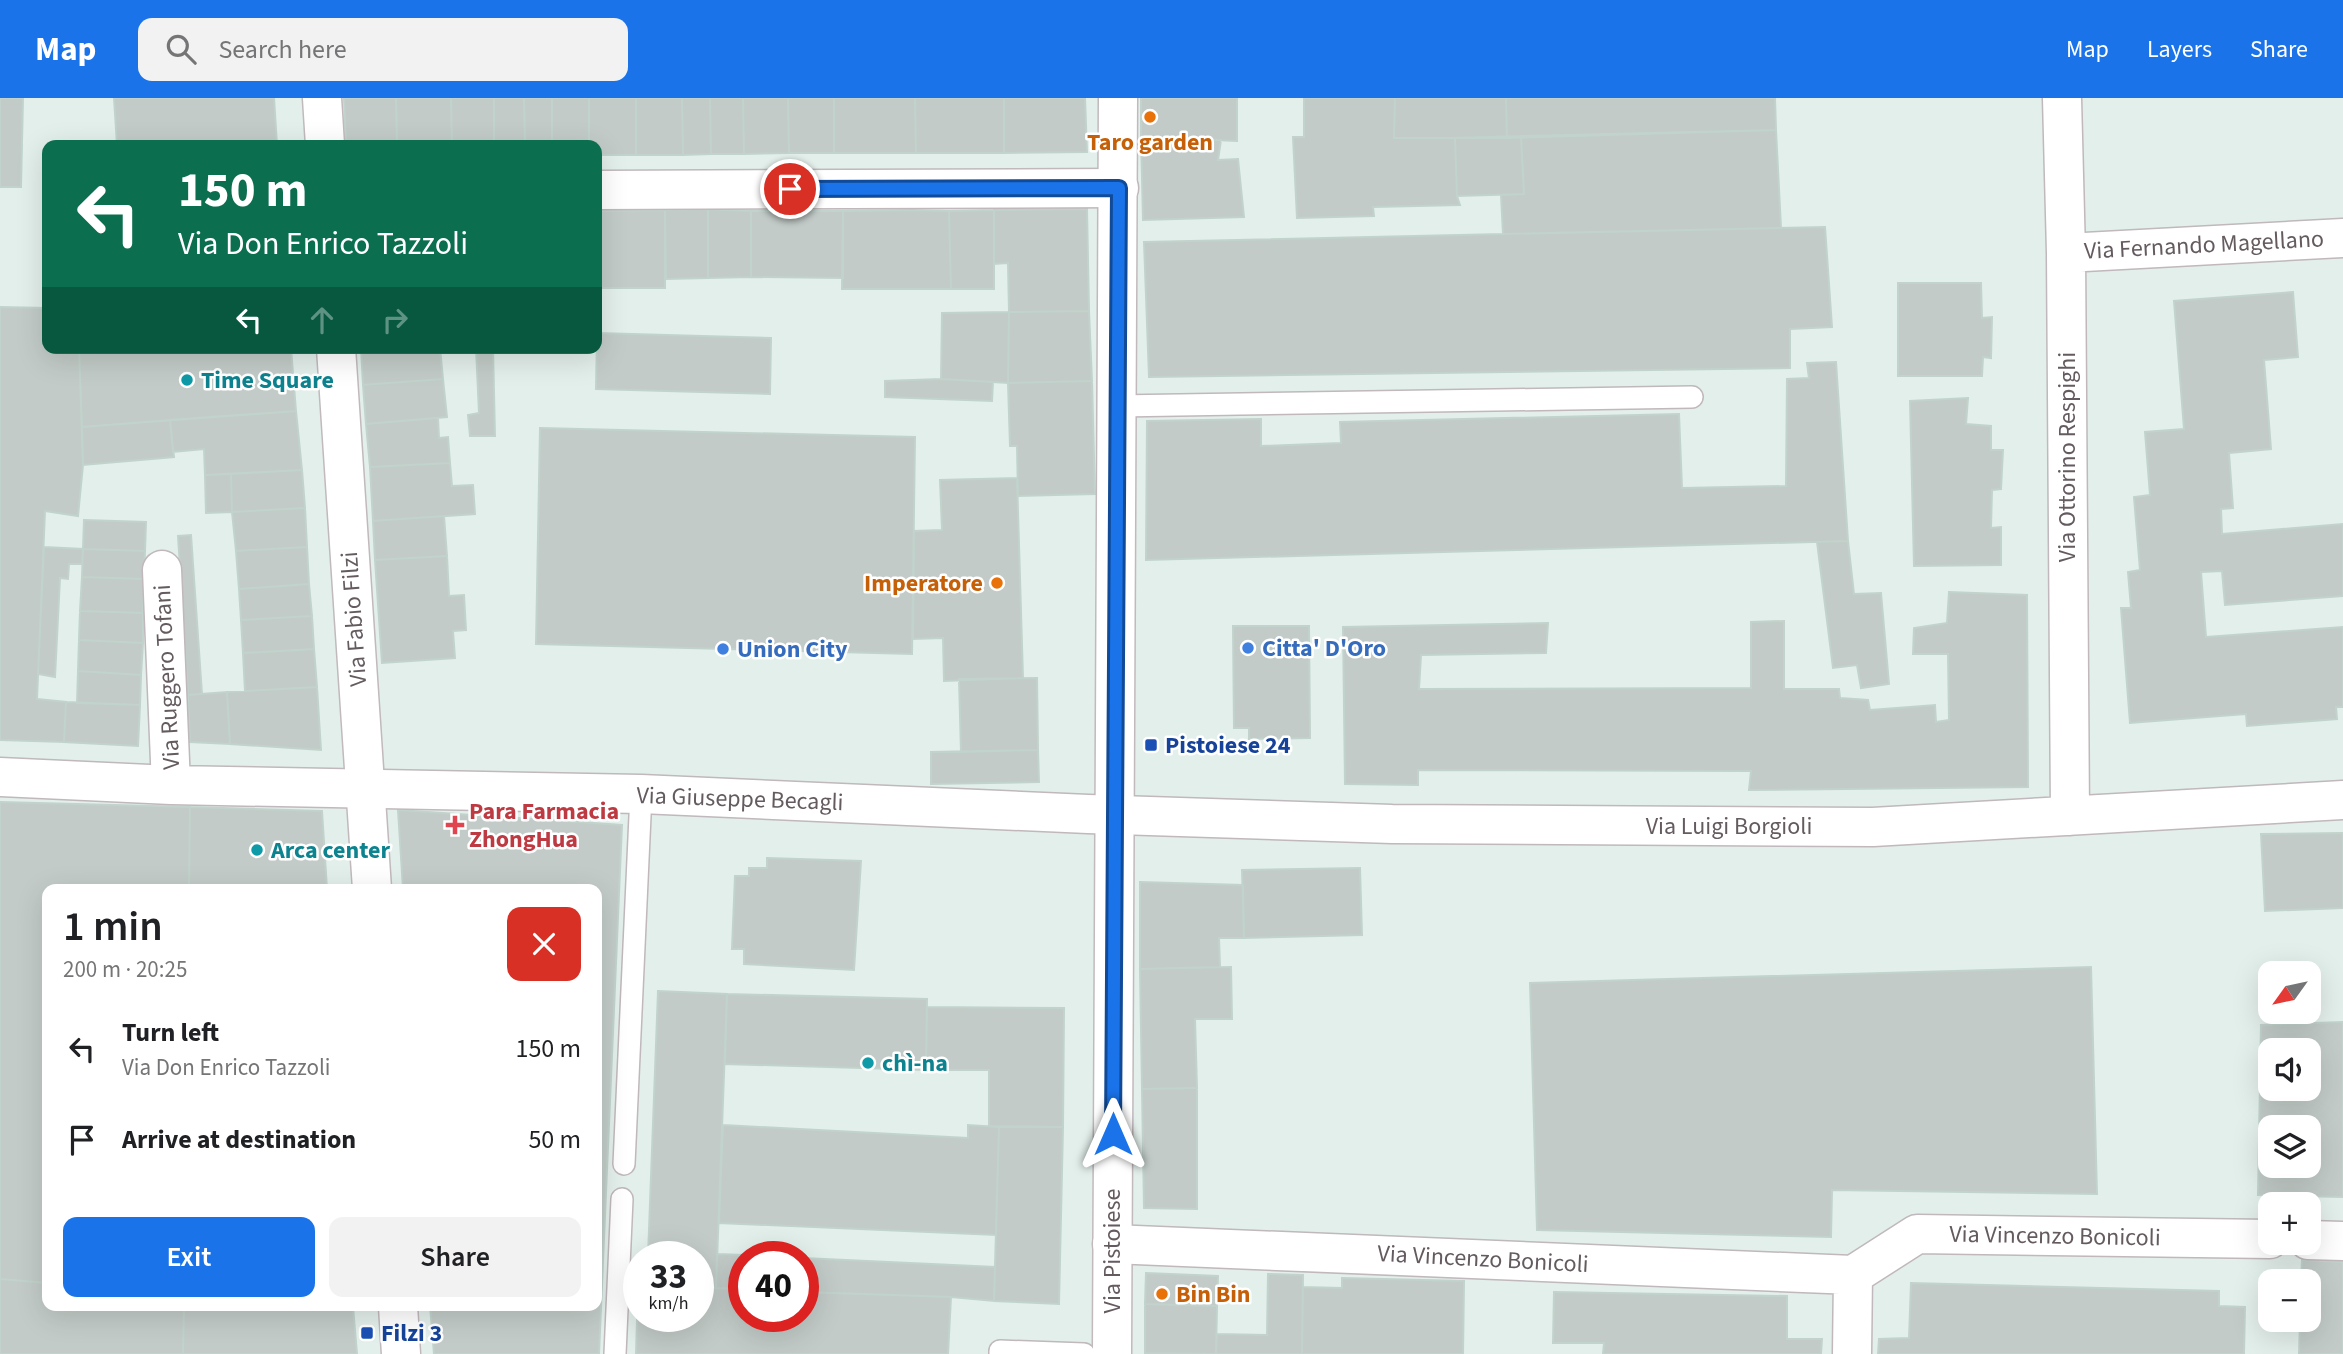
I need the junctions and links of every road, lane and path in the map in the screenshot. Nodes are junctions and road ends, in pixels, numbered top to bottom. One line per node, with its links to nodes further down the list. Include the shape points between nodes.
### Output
1 (322, 98): 4 (street)
2 (1118, 98): 5 (street, Via Pistoiese)
3 (2062, 98): 8 (street, Via Ottorino Respighi)
4 (325, 140)
5 (1119, 188): 6 (street); 11 (street, Via Pistoiese)
6 (602, 190)
7 (2343, 238): 8 (street, Via Fernando Magellano)
8 (2066, 253): 19 (street, Via Ottorino Respighi)
9 (336, 354): 15 (street, Via Fabio Filzi)
10 (1692, 397): 11 (lane)
11 (1117, 406): 18 (street, Via Pistoiese)
12 (162, 570): 14 (street, Via Ruggero Tofani)
13 (0, 777): 14 (street, Via Ruggero Tofani)
14 (172, 785): 15 (street, Via Ruggero Tofani)
15 (366, 788): 16 (street, Via Giuseppe Becagli); 20 (street, Via Fabio Filzi)
16 (641, 794): 18 (street, Via Giuseppe Becagli); 21 (lane)
17 (2343, 800): 19 (street, Via Luigi Borgioli)
18 (1115, 814): 19 (street, Via Luigi Borgioli, via 1392,824 1873,827); 26 (street, Via Pistoiese)
19 (2070, 816)
20 (372, 884)
21 (624, 1164)
22 (622, 1199): 30 (lane)
23 (2258, 1239): 27 (street, Via Vincenzo Bonicoli, via 1917,1234)
24 (2321, 1240): 25 (street)
25 (2343, 1241)
26 (1112, 1244): 27 (street, Via Vincenzo Bonicoli); 33 (street, Via Pistoiese)
27 (1853, 1275): 34 (street)
28 (398, 1311): 29 (street)
29 (401, 1354)
30 (615, 1354)
31 (1000, 1354): 32 (lane, via 1000,1350)
32 (1084, 1354)
33 (1112, 1354)
34 (1852, 1354)

